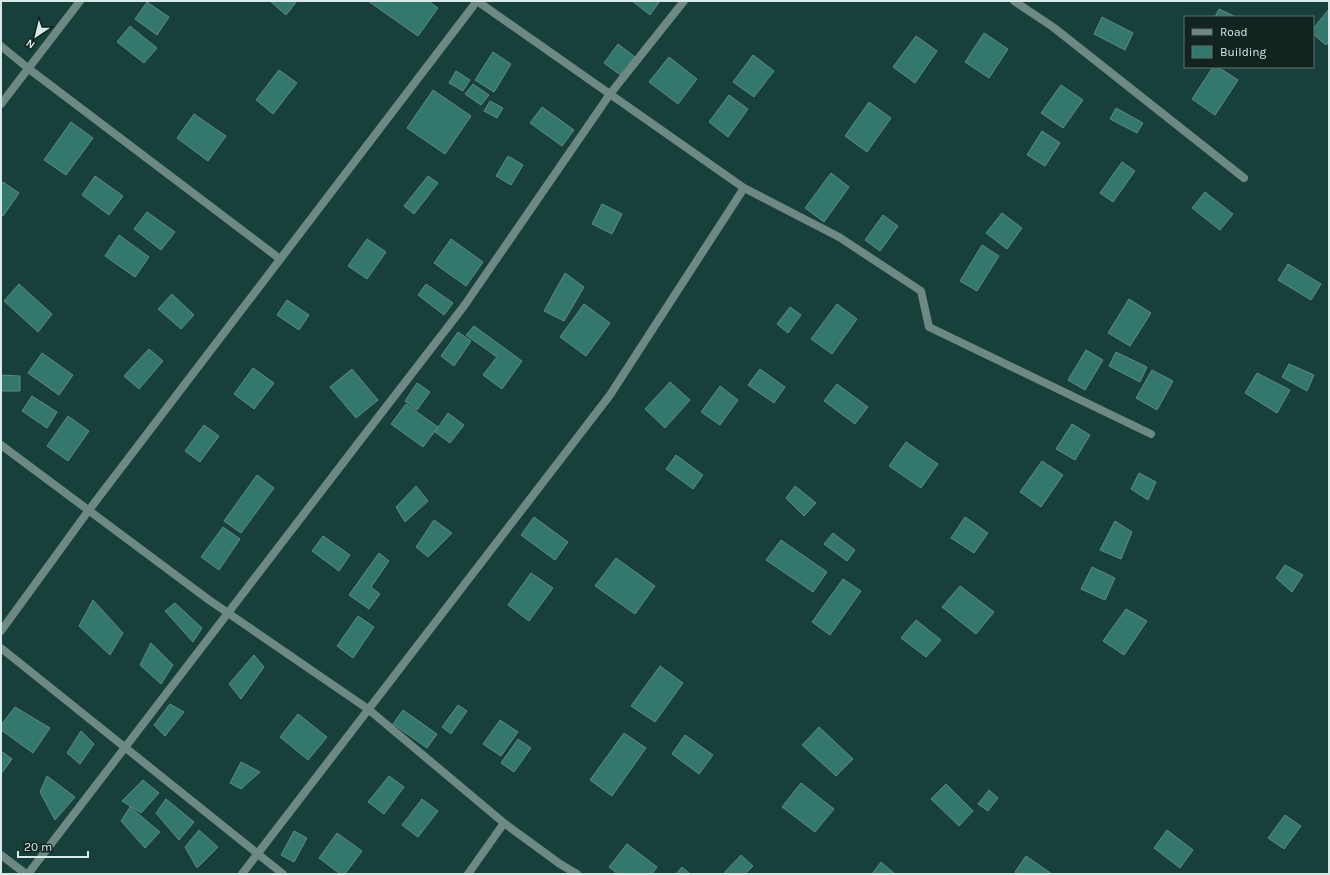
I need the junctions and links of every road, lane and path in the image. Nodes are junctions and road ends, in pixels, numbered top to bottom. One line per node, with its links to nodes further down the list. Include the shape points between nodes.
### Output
1 (80, 1): 6 (street)
2 (477, 1): 7 (street); 11 (street)
3 (684, 1): 7 (street)
4 (1014, 1): 9 (street, via 1052,27)
5 (1, 46): 6 (street)
6 (29, 69): 8 (street); 11 (street)
7 (610, 94): 10 (street); 15 (street, via 464,306)
8 (1, 104)
9 (1244, 178)
10 (744, 188): 12 (street, via 839,237 921,292 929,327); 18 (street, via 610,395)
11 (280, 259): 14 (street)
12 (1151, 434)
13 (1, 445): 14 (street)
14 (89, 510): 15 (street); 16 (street)
15 (228, 613): 18 (street); 19 (street)
16 (1, 630)
17 (1, 648): 19 (street)
18 (368, 709): 20 (street); 22 (street)
19 (125, 747): 22 (street); 23 (street)
20 (504, 822): 26 (street); 27 (street)
21 (1, 854): 23 (street)
22 (257, 854): 24 (street); 25 (street)
23 (27, 874)
24 (242, 874)
25 (283, 874)
26 (468, 874)
27 (577, 874)

